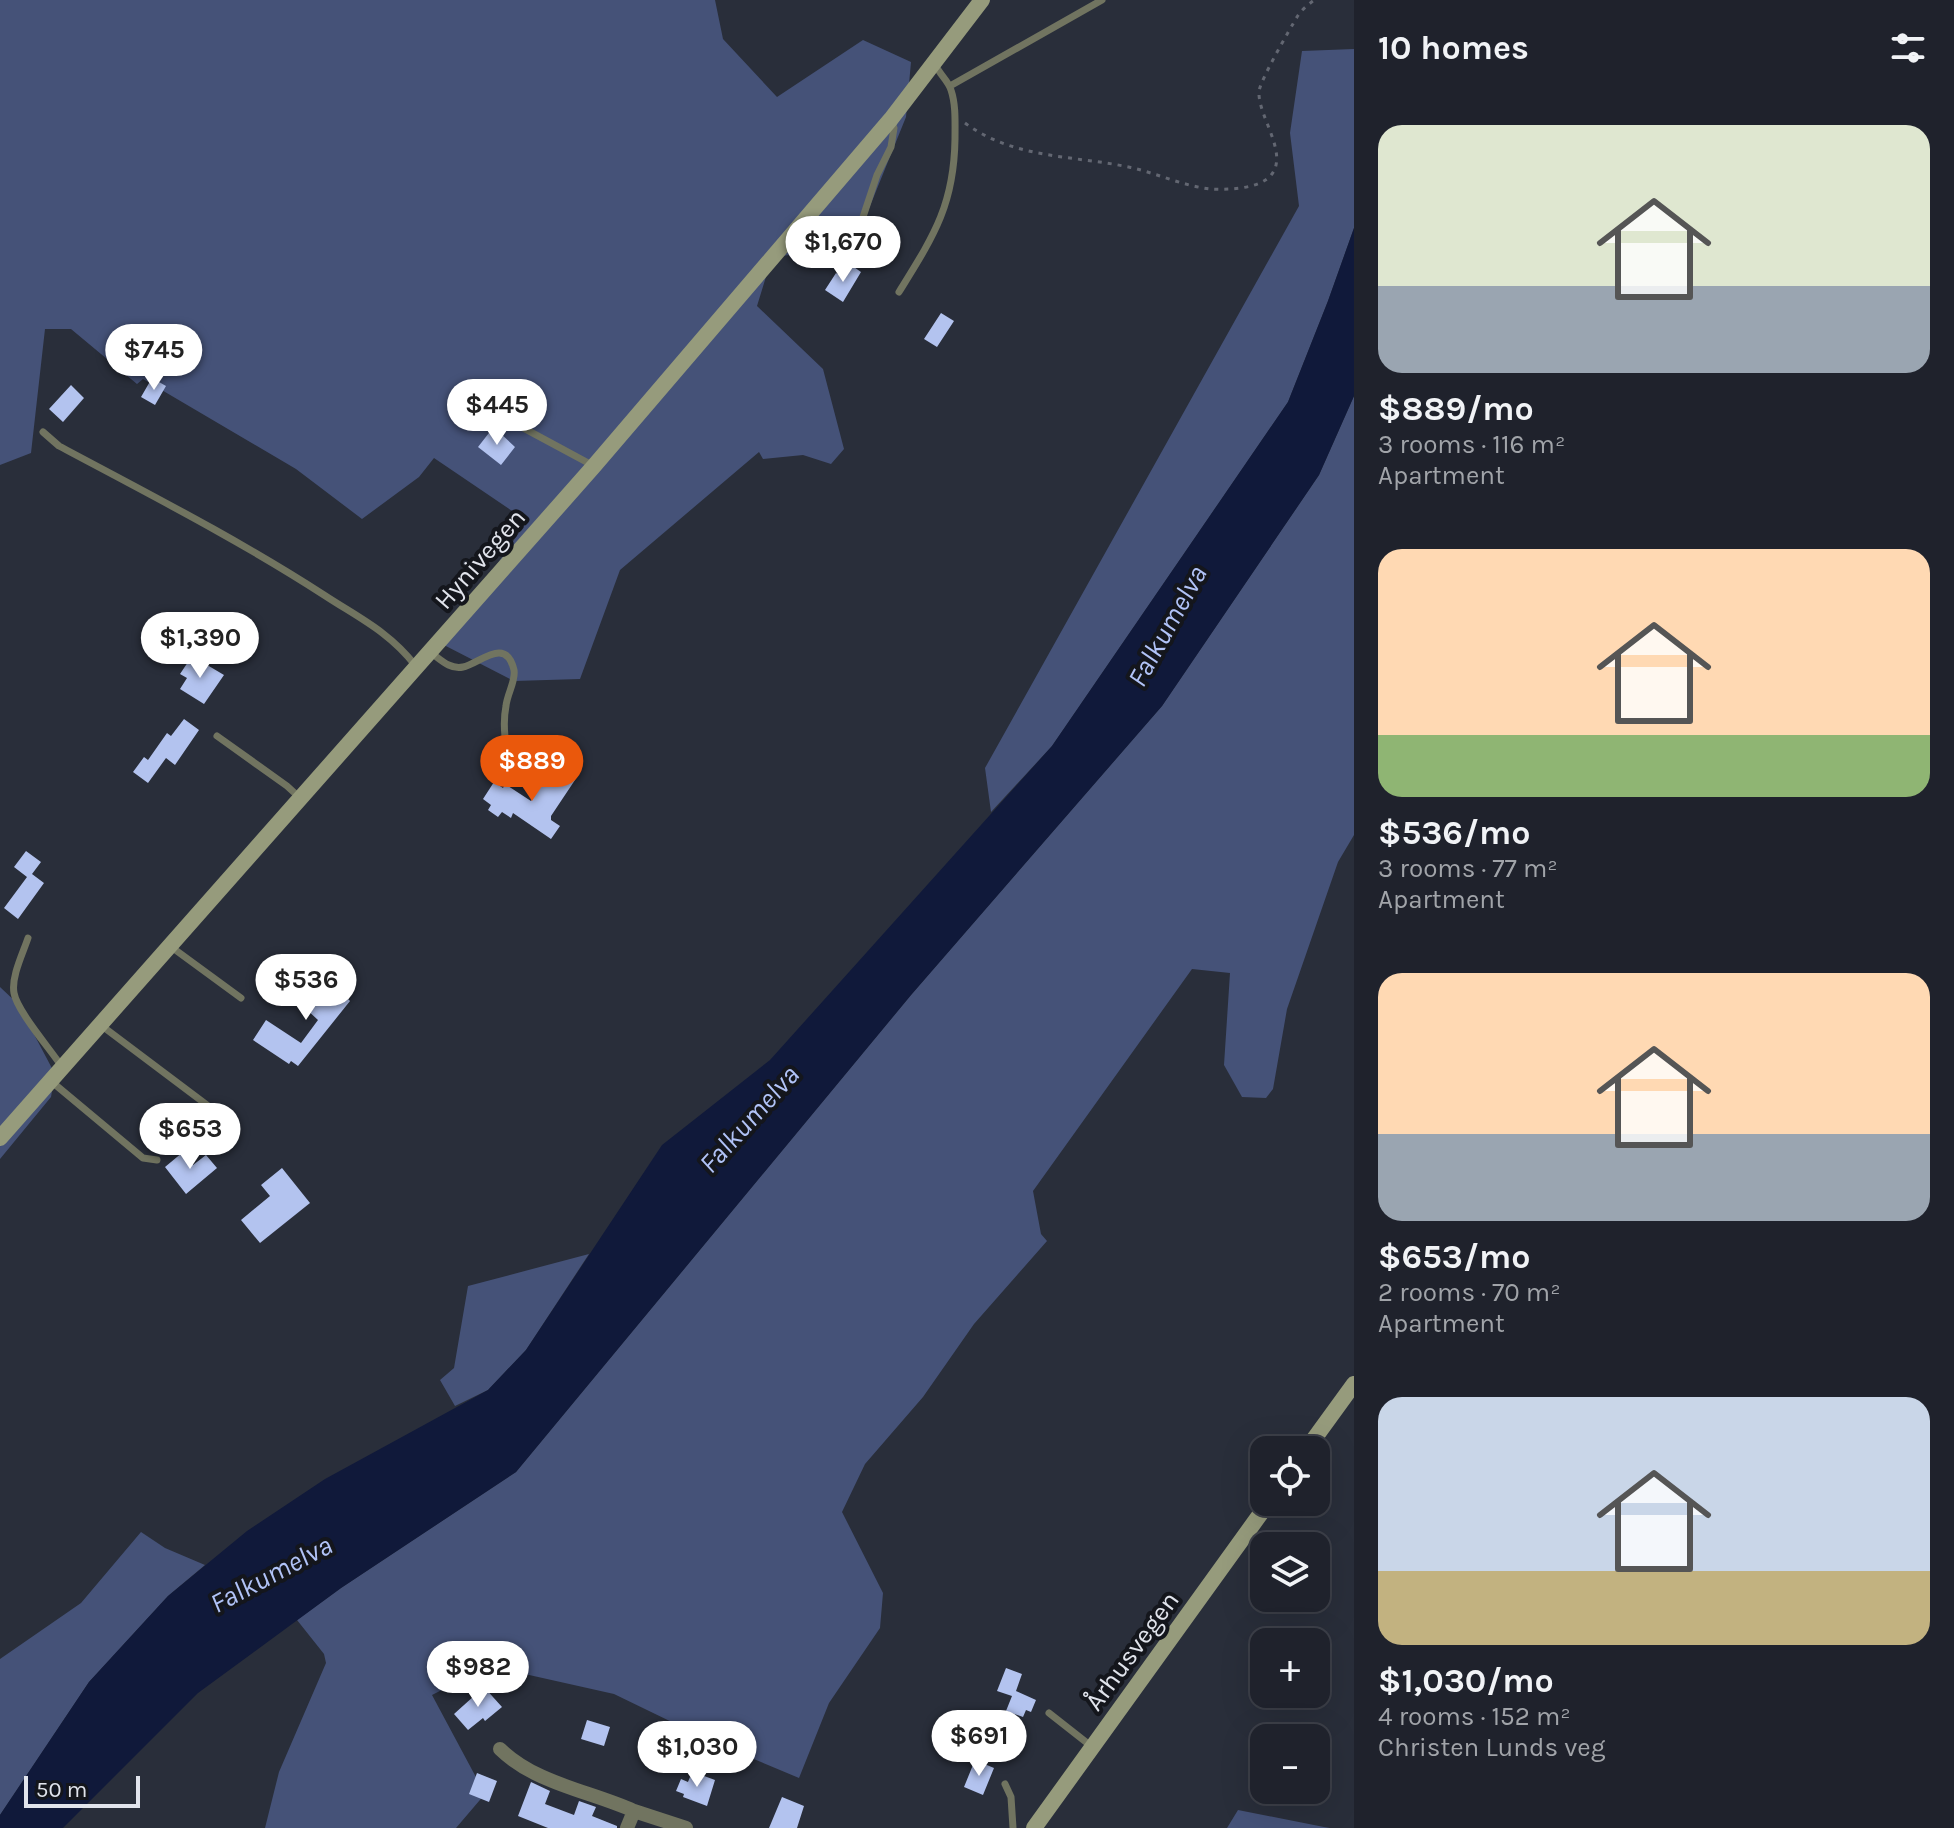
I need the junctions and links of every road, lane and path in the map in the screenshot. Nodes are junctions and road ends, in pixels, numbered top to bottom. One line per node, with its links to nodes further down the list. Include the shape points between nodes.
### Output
1 (982, 0): 4 (main road, Hynivegen)
2 (1102, 0): 5 (lane)
3 (1314, 0): 6 (path, via 1299,14 1258,89 1277,158 1271,177 1261,183 1207,189 1131,167 1025,152 977,133)
4 (935, 64): 5 (lane); 7 (main road, Hynivegen)
5 (950, 86): 6 (lane)
6 (955, 116): 9 (lane, via 950,195 926,250)
7 (891, 119): 8 (lane, via 891,147); 12 (main road, Hynivegen)
8 (853, 247)
9 (899, 292)
10 (499, 415): 12 (lane)
11 (43, 432): 14 (lane, via 59,446 297,575 361,616)
12 (594, 466): 13 (main road, Hynivegen)
13 (430, 652): 14 (main road, Hynivegen); 16 (lane, via 463,668 493,653 509,660 515,674 506,704)
14 (417, 667): 17 (main road, Hynivegen)
15 (217, 736): 17 (lane)
16 (505, 737)
17 (300, 799): 19 (main road, Hynivegen)
18 (28, 938): 22 (lane, via 14,994)
19 (170, 946): 20 (lane); 21 (main road, Hynivegen)
20 (241, 998)
21 (100, 1025): 22 (main road, Hynivegen); 24 (lane)
22 (62, 1067): 23 (main road, Hynivegen)
23 (51, 1080): 25 (main road, Hynivegen); 26 (lane, via 143,1158)
24 (230, 1127)
25 (0, 1138)
26 (157, 1160)
27 (1354, 1384): 28 (main road)
28 (1316, 1436)
29 (1259, 1516): 31 (main road, Århusvegen)
30 (1049, 1713): 31 (lane)
31 (1092, 1747): 38 (main road, Århusvegen)
32 (500, 1749): 34 (street, via 538,1776)
33 (1005, 1784): 37 (lane)
34 (634, 1811): 35 (street); 36 (street)
35 (627, 1828)
36 (686, 1828)
37 (1013, 1828)
38 (1034, 1828)

